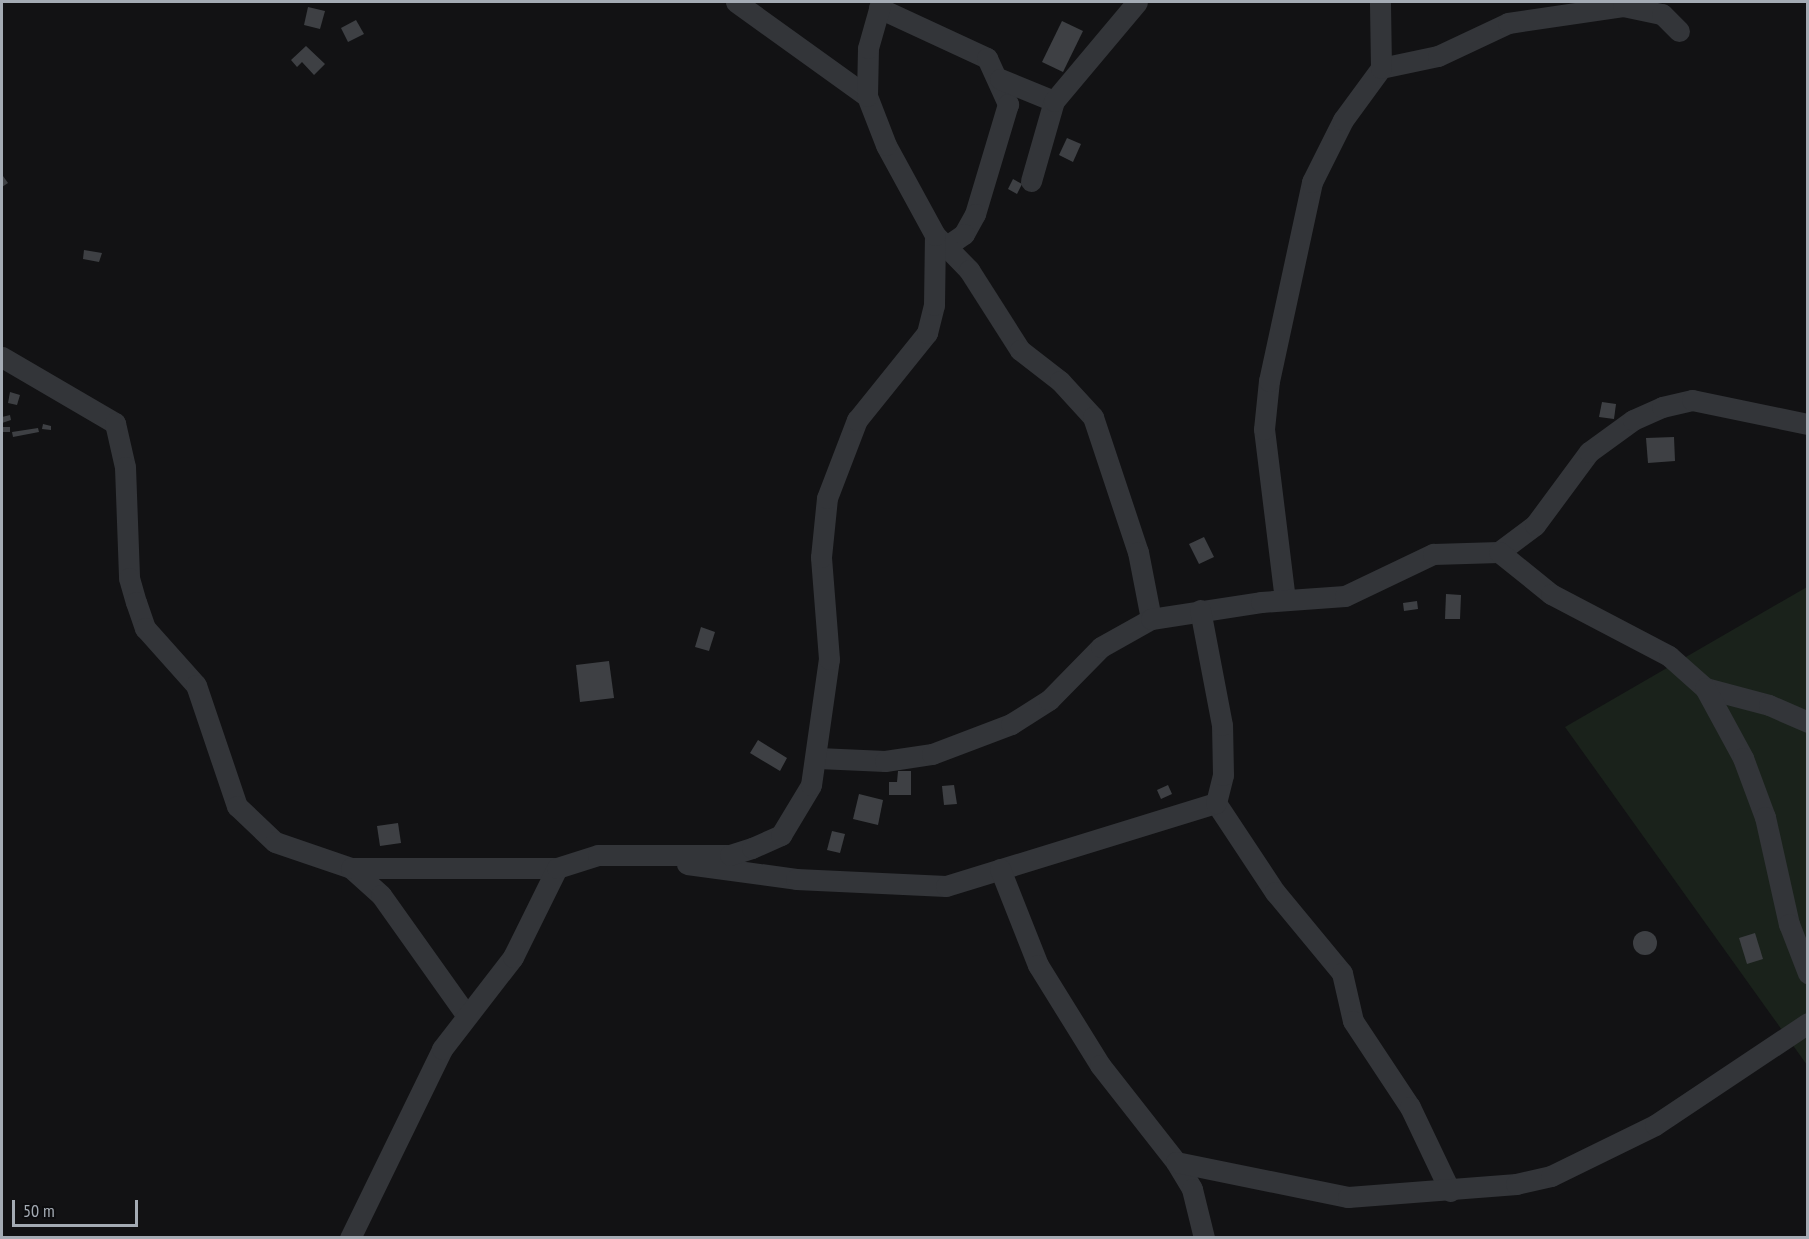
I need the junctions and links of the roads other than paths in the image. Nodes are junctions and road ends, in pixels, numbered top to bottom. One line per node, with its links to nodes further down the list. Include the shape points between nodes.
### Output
1 (736, 2): 9 (street)
2 (1137, 2): 10 (street)
3 (1380, 2): 7 (street)
4 (880, 5): 8 (street, via 987,58); 9 (street, via 868,48)
5 (1571, 9): 6 (street, via 1639,5 1662,14); 7 (street, via 1508,24 1437,56)
6 (1679, 31)
7 (1381, 68): 16 (street, via 1343,120 1312,182 1277,329 1264,429)
8 (1000, 79): 10 (street); 12 (street, via 1008,104 975,214 964,234)
9 (867, 96): 12 (street, via 886,145)
10 (1054, 101): 11 (street)
11 (1031, 181)
12 (941, 240): 18 (street, via 1020,350 1060,381 1093,417 1138,552); 21 (street, via 927,333 857,420 826,498 821,557 829,659)
13 (2, 357): 24 (street, via 115,423 125,467 129,578 136,602 146,628 196,685 237,806 275,842)
14 (1808, 424): 15 (street, via 1764,419 1703,402 1662,407 1633,420 1589,452 1535,525)
15 (1499, 552): 16 (street, via 1433,554 1345,596); 19 (street, via 1551,594 1669,656)
16 (1285, 600): 17 (street)
17 (1200, 610): 18 (street); 22 (street, via 1222,725 1223,775)
18 (1151, 619): 21 (street, via 1101,647 1049,700 1011,724 932,754 885,760)
19 (1705, 688): 20 (street, via 1769,705); 27 (street, via 1743,758 1764,817 1789,924)
20 (1808, 722)
21 (818, 758): 23 (street, via 796,818 781,835 730,855)
22 (1216, 803): 26 (street); 31 (street, via 1275,892 1342,973 1353,1021 1410,1107)
23 (642, 854): 25 (street, via 598,855); 26 (street, via 722,871 946,886)
24 (351, 868): 25 (street); 28 (street, via 409,928)
25 (557, 868): 28 (street, via 513,957)
26 (1000, 868): 30 (street, via 1038,965 1058,1001 1100,1065)
27 (1808, 973)
28 (465, 1013): 32 (street)
29 (1808, 1023): 31 (street, via 1655,1125 1594,1156 1551,1176)
30 (1176, 1162): 31 (street, via 1348,1197); 33 (street, via 1192,1189)
31 (1450, 1191)
32 (350, 1238)
33 (1204, 1238)

